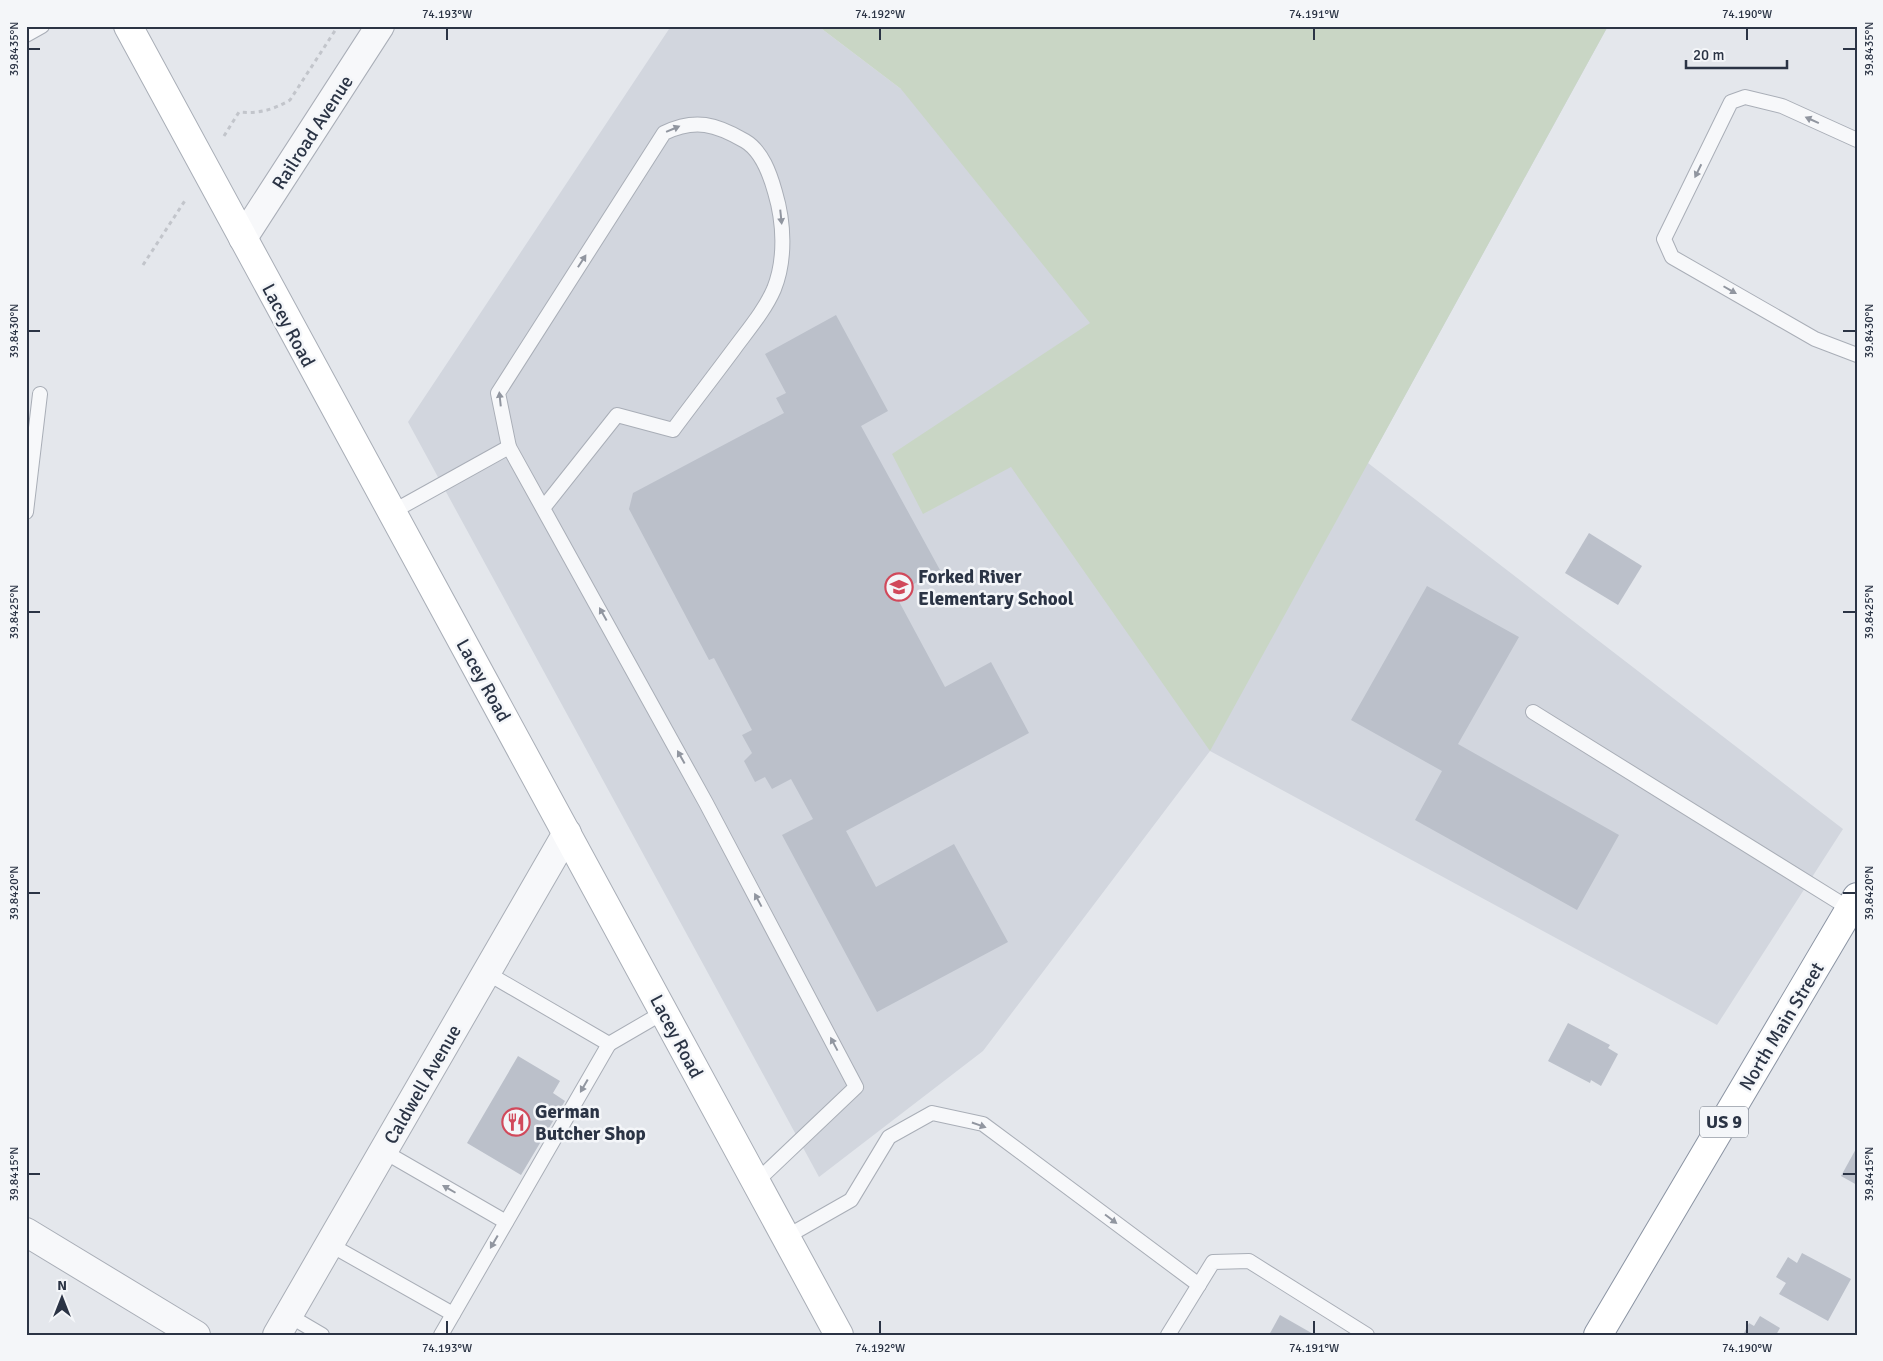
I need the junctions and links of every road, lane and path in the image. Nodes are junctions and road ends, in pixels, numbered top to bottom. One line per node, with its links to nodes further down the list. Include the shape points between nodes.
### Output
1 (42, 26): 5 (lane)
2 (128, 26): 8 (main road, Lacey Road)
3 (338, 26): 6 (path, via 290,100 266,111)
4 (380, 26): 8 (street, Railroad Avenue)
5 (26, 35)
6 (239, 112)
7 (1857, 140): 9 (lane, one-way to 9, via 1782,106 1745,97 1731,102 1664,239 1672,257 1816,339)
8 (243, 238): 14 (main road, Lacey Road)
9 (1857, 356)
10 (40, 394): 13 (lane)
11 (509, 447): 12 (lane); 12 (lane, one-way to 12, via 498,393 664,133 679,126 697,124 725,129 752,146 770,174 780,208 782,234 774,288 755,322 673,430 617,415); 14 (lane)
12 (544, 507): 22 (lane, one-way to 12, via 856,1087)
13 (26, 512)
14 (392, 512): 16 (main road, Lacey Road)
15 (1533, 712): 17 (lane)
16 (567, 833): 18 (street, Caldwell Avenue); 19 (main road, Lacey Road)
17 (1853, 903): 36 (main road, North Main Street / US 9)
18 (487, 972): 20 (lane); 21 (street, Caldwell Avenue)
19 (664, 1012): 20 (lane); 22 (main road, Lacey Road)
20 (609, 1044): 23 (lane, one-way to 23)
21 (383, 1151): 23 (lane, one-way to 21); 26 (street, Caldwell Avenue)
22 (756, 1182): 25 (main road, Lacey Road)
23 (506, 1222): 28 (lane, one-way to 28)
24 (26, 1232): 30 (street)
25 (786, 1237): 27 (lane, one-way to 27, via 851,1200 889,1137 932,1113 983,1124); 33 (main road, Lacey Road)
26 (329, 1244): 28 (lane); 29 (street, Caldwell Avenue)
27 (1199, 1284): 34 (lane); 35 (lane, via 1213,1262 1249,1261)
28 (453, 1314): 32 (lane)
29 (283, 1325): 31 (lane)
30 (196, 1335)
31 (322, 1335)
32 (441, 1335)
33 (839, 1335)
34 (1168, 1335)
35 (1367, 1335)
36 (1598, 1335)

